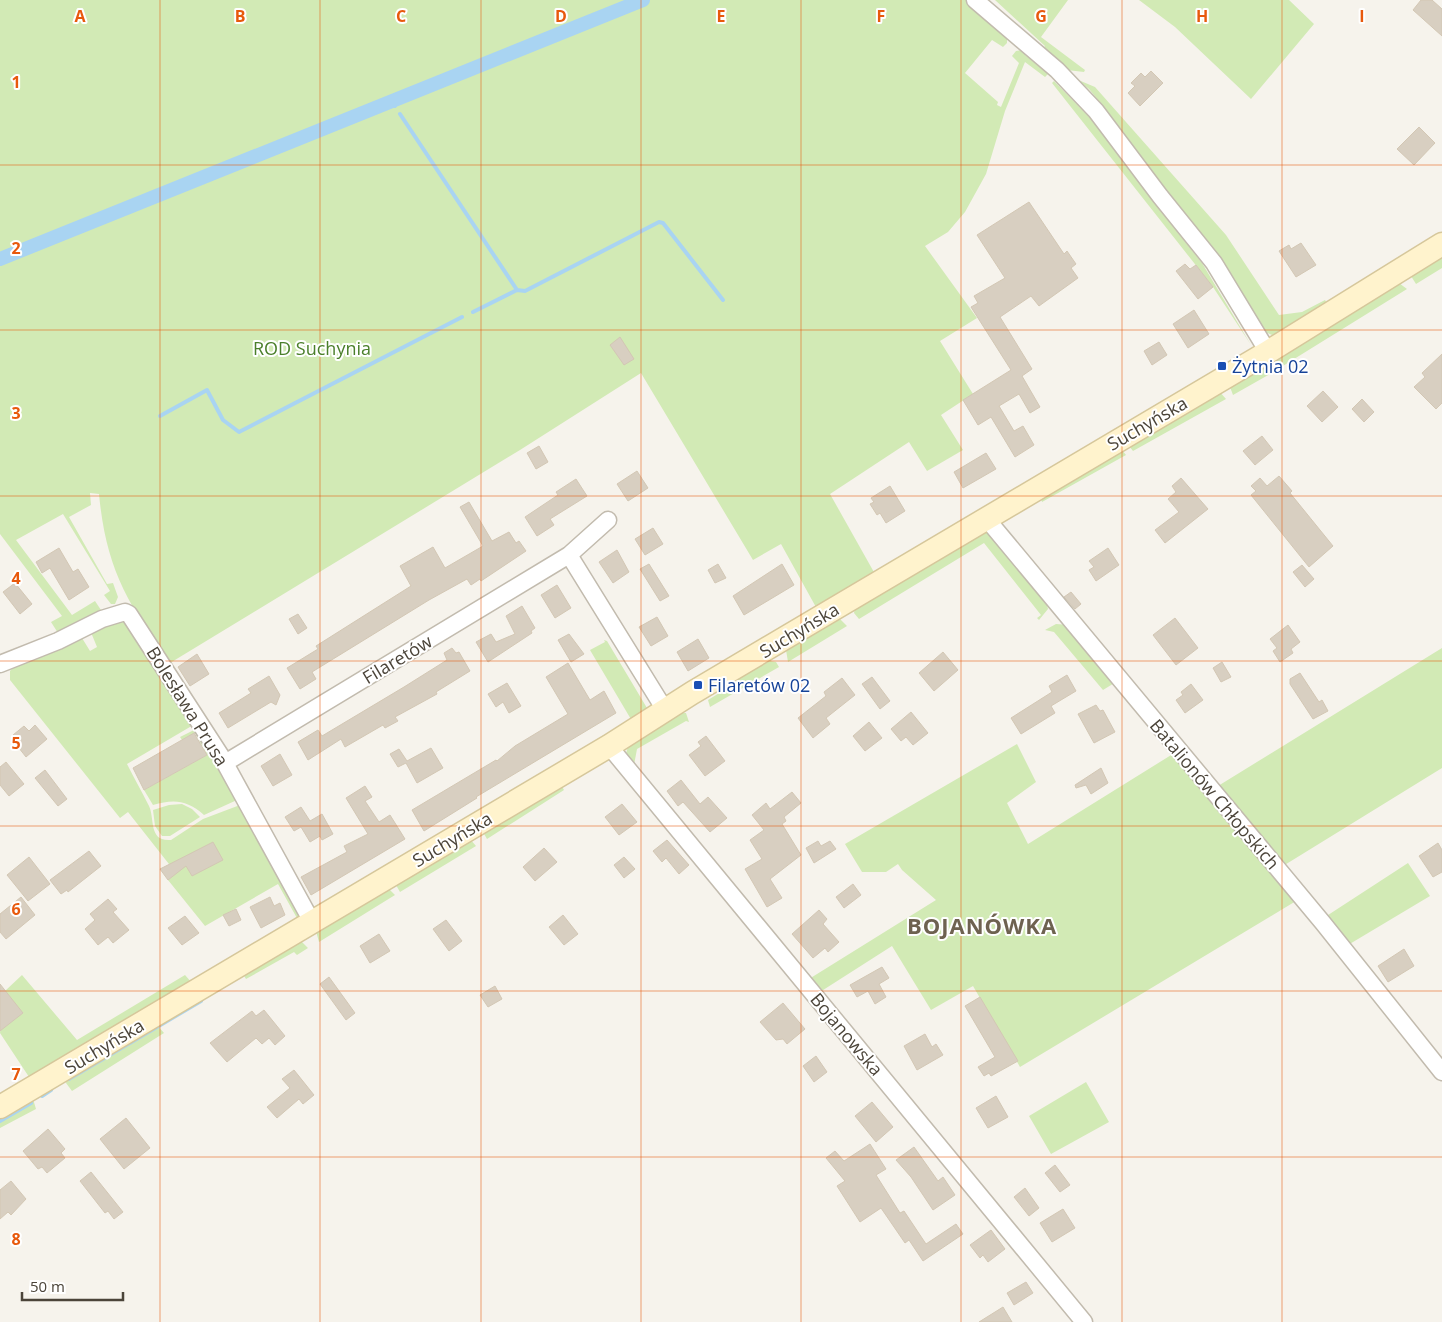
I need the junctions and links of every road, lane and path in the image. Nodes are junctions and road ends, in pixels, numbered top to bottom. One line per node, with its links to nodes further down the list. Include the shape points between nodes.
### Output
1 (975, 0): 3 (street, via 1057,70 1096,111 1214,263)
2 (1442, 244): 3 (street, Suchyńska)
3 (1268, 352): 4 (street, Suchyńska)
4 (986, 518): 8 (street, Suchyńska); 12 (street, Batalionów Chłopskich, via 1323,923)
5 (608, 520): 6 (street, Filaretów)
6 (569, 555): 8 (street); 10 (street, Filaretów)
7 (0, 664): 10 (street, Bolesława Prusa, via 125,612 144,634)
8 (665, 710): 9 (street, Suchyńska)
9 (610, 746): 11 (street, Suchyńska); 14 (street, Bojanowska)
10 (225, 763): 11 (street, Bolesława Prusa)
11 (312, 922): 13 (street, Suchyńska)
12 (1442, 1072)
13 (0, 1107)
14 (1084, 1322)

